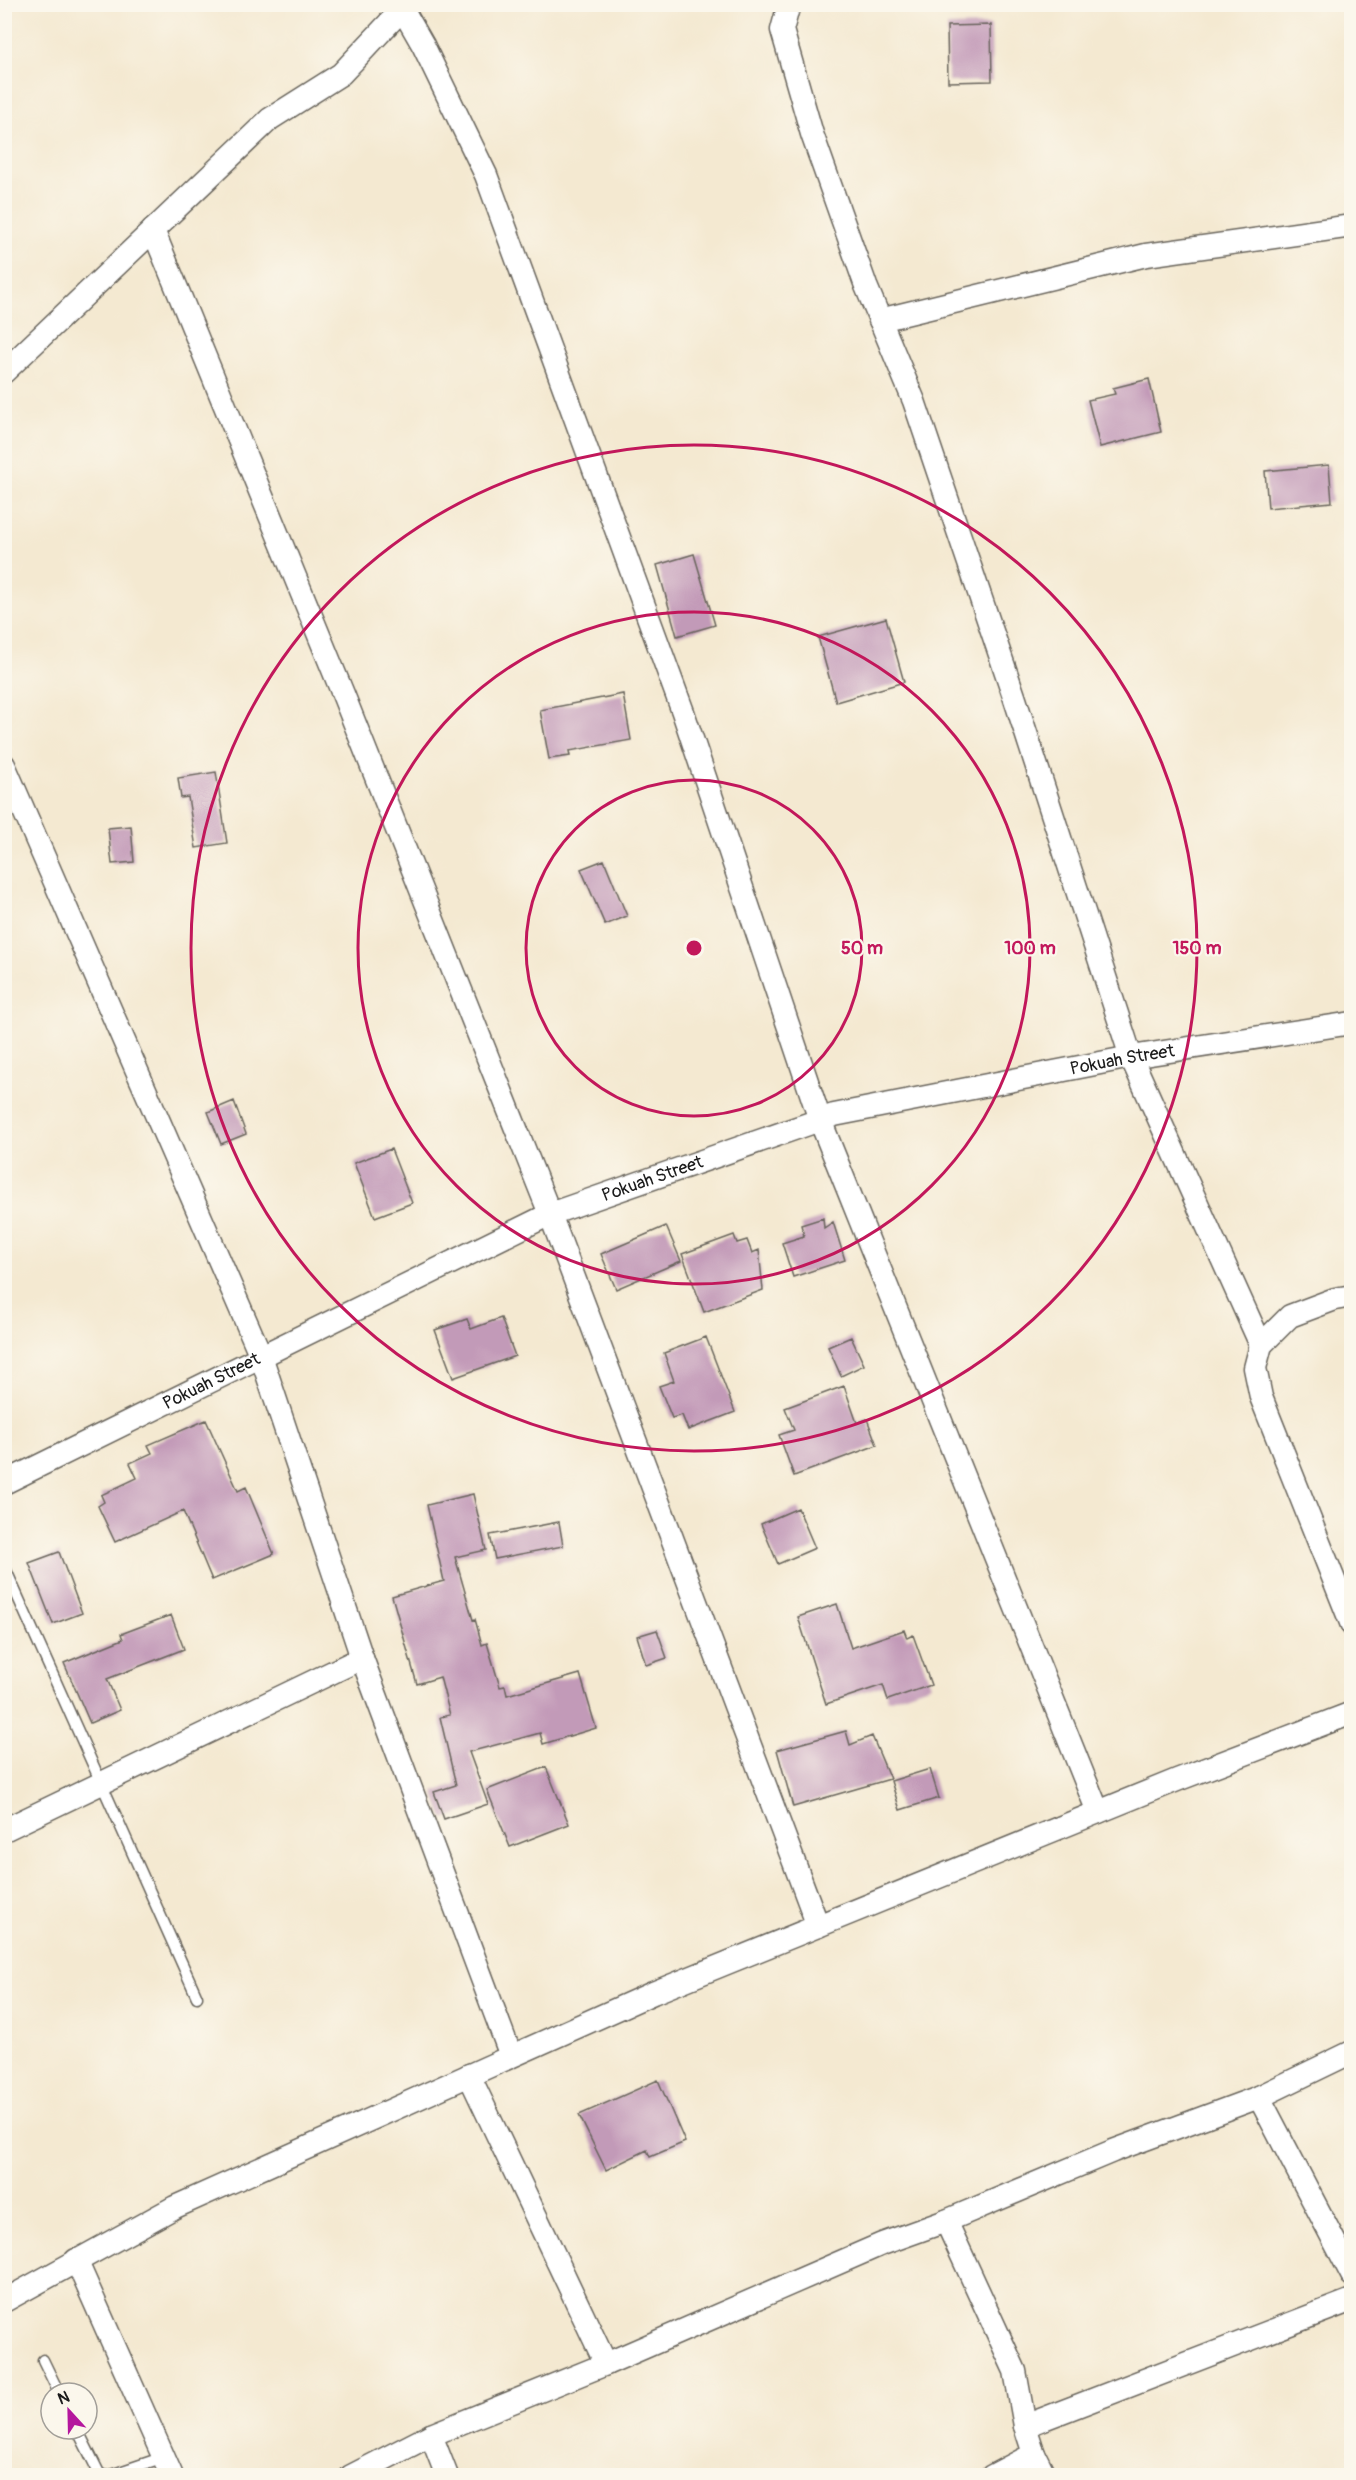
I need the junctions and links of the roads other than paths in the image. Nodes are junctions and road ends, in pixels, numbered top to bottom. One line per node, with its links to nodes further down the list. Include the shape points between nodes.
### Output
1 (791, 4): 5 (street, via 782,30 812,134)
2 (405, 7): 4 (street, via 341,74 270,119); 10 (street, via 490,186 683,712)
3 (1352, 226): 5 (street, via 1146,255)
4 (153, 230): 6 (street); 11 (street)
5 (880, 320): 9 (street, via 914,401)
6 (4, 372)
7 (4, 765): 14 (street)
8 (1352, 1023): 9 (street, Pokuah Street)
9 (1131, 1057): 10 (street, Pokuah Street); 13 (street)
10 (820, 1120): 11 (street, Pokuah Street); 21 (street)
11 (550, 1214): 14 (street, Pokuah Street); 23 (street)
12 (1352, 1296): 13 (street, via 1290,1316)
13 (1261, 1345): 17 (street, via 1255,1368 1262,1397)
14 (261, 1356): 15 (street, Pokuah Street); 18 (street)
15 (4, 1484)
16 (4, 1566): 20 (lane)
17 (1352, 1625)
18 (362, 1658): 20 (street); 26 (street)
19 (1352, 1713): 21 (street)
20 (101, 1783): 22 (street); 24 (lane)
21 (1098, 1812): 23 (street)
22 (4, 1830)
23 (818, 1926): 26 (street)
24 (198, 1997)
25 (1352, 2052): 28 (street)
26 (511, 2056): 27 (street)
27 (470, 2075): 30 (street, via 175,2206); 35 (street)
28 (1259, 2097): 29 (street, via 1113,2151); 31 (street)
29 (946, 2222): 35 (street, via 882,2244); 37 (street, via 1015,2371)
30 (76, 2260): 33 (street); 41 (street)
31 (1352, 2275)
32 (1352, 2300): 37 (street)
33 (4, 2301)
34 (43, 2360): 36 (lane)
35 (606, 2364): 38 (street)
36 (54, 2381)
37 (1025, 2426): 40 (street)
38 (431, 2435): 43 (street); 44 (street)
39 (84, 2441): 42 (lane, via 99,2473)
40 (1034, 2454): 45 (street); 46 (street)
41 (168, 2466): 42 (lane)
42 (106, 2475)
43 (351, 2475)
44 (447, 2475)
45 (992, 2475)
46 (1045, 2475)

